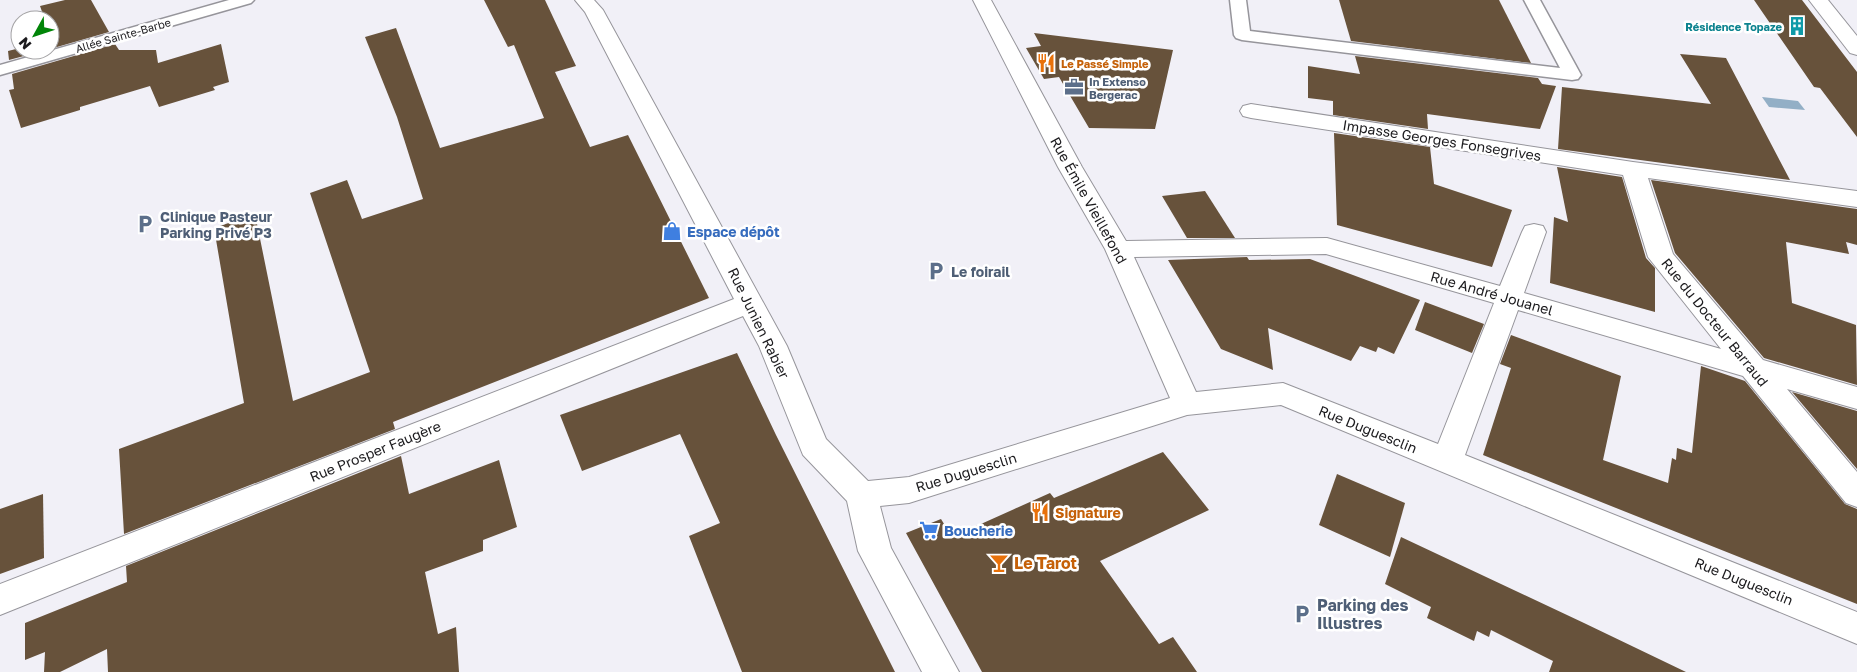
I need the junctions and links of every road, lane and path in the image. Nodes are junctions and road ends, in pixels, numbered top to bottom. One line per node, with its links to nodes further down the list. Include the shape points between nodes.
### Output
1 (246, 0): 8 (lane, Allée Sainte-Barbe)
2 (982, 0): 13 (street, Rue Émile Vieillefond, via 1070,167)
3 (1238, 0): 4 (lane, via 1242,35 1572,74)
4 (1532, 0)
5 (1818, 0): 7 (street)
6 (593, 3): 15 (street, Rue Junien Rabier)
7 (1857, 49)
8 (0, 70)
9 (1251, 111): 10 (street, Impasse Georges Fonsegrives)
10 (1633, 169): 11 (street); 16 (street, Rue du Docteur Barraud, via 1662,257)
11 (1857, 199)
12 (1534, 232): 14 (street)
13 (1118, 249): 14 (street, Rue André Jouanel, via 1327,246); 18 (street, Rue Émile Vieillefond)
14 (1510, 297): 16 (street, Rue André Jouanel); 19 (street)
15 (750, 303): 21 (street, Rue Junien Rabier, via 773,346 814,446); 22 (street, Rue Prosper Faugère)
16 (1752, 368): 17 (street, Rue André Jouanel); 20 (street, Rue du Docteur Barraud)
17 (1857, 398)
18 (1187, 404): 19 (street, Rue Duguesclin, via 1283,394); 21 (street, Rue Duguesclin, via 909,490)
19 (1447, 461): 23 (street, Rue Duguesclin)
20 (1857, 494)
21 (861, 495): 24 (street, Rue Junien Rabier, via 875,551)
22 (0, 600)
23 (1857, 628)
24 (941, 672)

